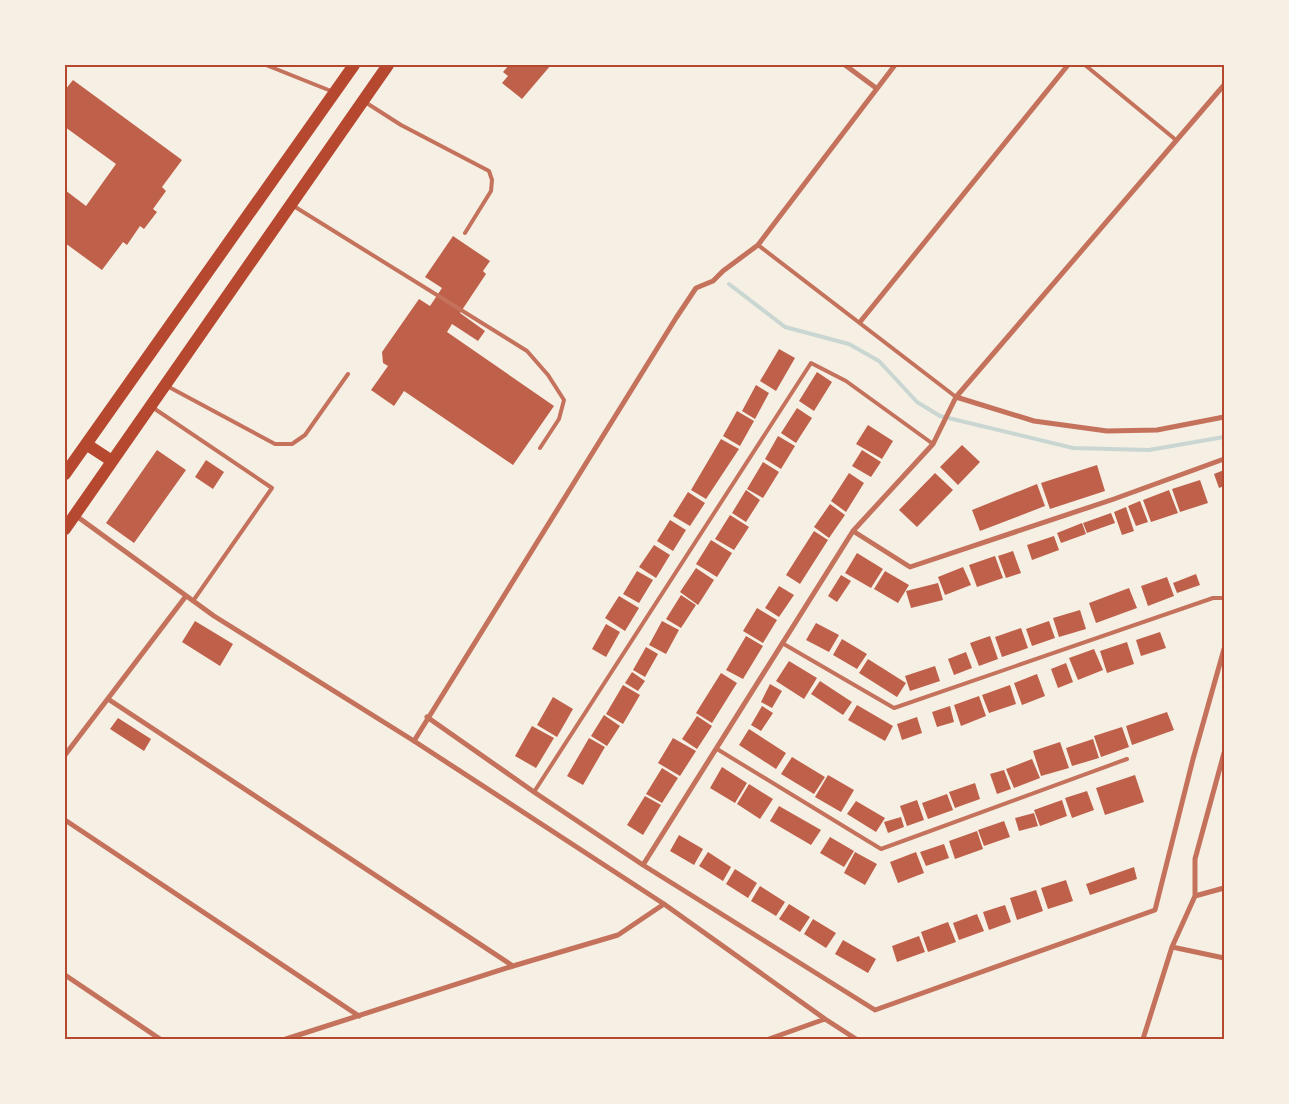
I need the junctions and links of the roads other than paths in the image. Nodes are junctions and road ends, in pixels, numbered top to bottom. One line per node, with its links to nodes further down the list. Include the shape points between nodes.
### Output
1 (266, 65): 10 (lane)
2 (354, 65): 10 (main road)
3 (388, 65): 11 (main road)
4 (845, 65): 9 (street)
5 (895, 65): 9 (street)
6 (1068, 65): 16 (street)
7 (1085, 65): 12 (lane)
8 (1224, 85): 12 (street)
9 (876, 88): 15 (street)
10 (334, 92): 22 (main road)
11 (363, 100): 13 (main road); 14 (lane, via 401,125 489,172 491,191)
12 (1176, 140): 19 (street)
13 (290, 204): 18 (main road); 24 (lane, via 527,351 564,400 559,419)
14 (465, 233)
15 (758, 245): 16 (lane); 37 (street, via 713,281 696,288)
16 (860, 322): 19 (lane)
17 (348, 374): 18 (lane, via 305,435 292,444 275,444)
18 (165, 385): 20 (main road)
19 (956, 397): 21 (street, via 1034,422 1100,430 1157,430); 23 (street)
20 (150, 406): 26 (main road); 33 (lane, via 272,488)
21 (1224, 417)
22 (86, 444): 26 (main road); 27 (main road)
23 (933, 444): 30 (street); 43 (lane, via 846,381 811,362)
24 (540, 448)
25 (1224, 459): 30 (street, via 910,567)
26 (112, 461): 28 (main road)
27 (65, 474)
28 (75, 515): 29 (main road); 31 (street)
29 (65, 529)
30 (853, 531): 34 (street)
31 (186, 596): 33 (street); 36 (street)
32 (1224, 598): 34 (lane, via 1213,598 894,708)
33 (193, 601): 38 (street)
34 (782, 643): 39 (street)
35 (1224, 649): 45 (street, via 1155,910 874,1010)
36 (108, 699): 41 (street); 51 (street)
37 (427, 717): 38 (street); 43 (street)
38 (414, 741): 48 (street)
39 (717, 749): 42 (lane, via 881,849); 45 (street)
40 (1224, 753): 47 (street, via 1194,859)
41 (65, 756)
42 (1127, 759)
43 (534, 792): 45 (street)
44 (65, 820): 53 (street)
45 (643, 865)
46 (1224, 888): 47 (street)
47 (1195, 896): 49 (street)
48 (664, 904): 51 (street, via 618,935); 54 (street)
49 (1172, 948): 50 (street); 59 (street)
50 (1224, 958)
51 (513, 966): 53 (street)
52 (65, 975): 55 (street)
53 (359, 1016): 56 (street)
54 (825, 1019): 57 (street); 58 (street)
55 (160, 1039)
56 (286, 1039)
57 (769, 1039)
58 (856, 1039)
59 (1143, 1039)

